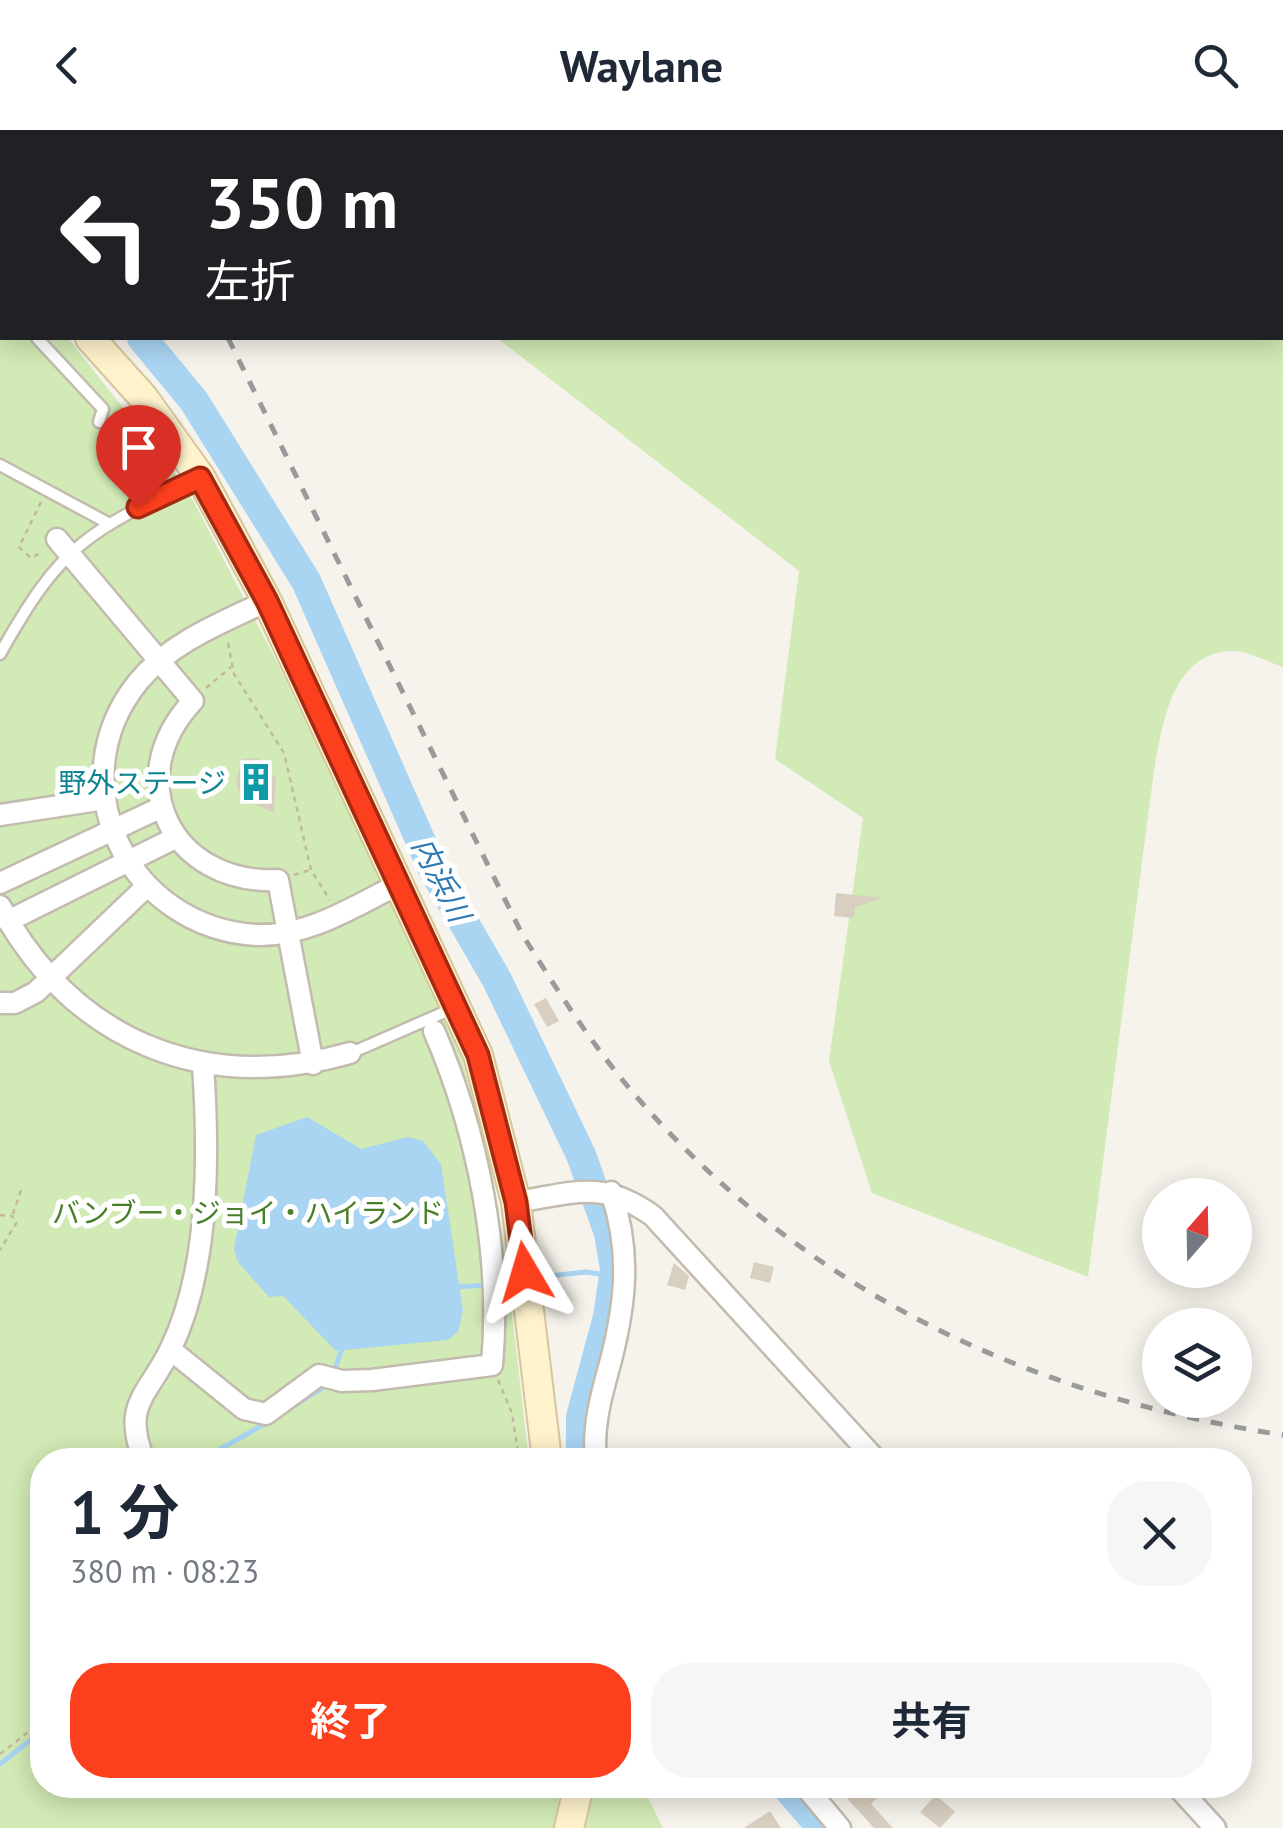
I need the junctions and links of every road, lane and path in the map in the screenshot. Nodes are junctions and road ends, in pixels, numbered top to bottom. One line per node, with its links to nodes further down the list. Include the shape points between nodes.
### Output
1 (38, 340): 3 (lane, via 103,409)
2 (92, 340): 5 (street, via 143,397)
3 (99, 422)
4 (0, 465): 6 (lane)
5 (200, 478): 6 (lane); 8 (street)
6 (106, 522): 7 (lane)
7 (62, 545): 10 (lane); 11 (street)
8 (267, 601): 9 (street); 21 (street)
9 (225, 622): 11 (street); 12 (path)
10 (0, 654)
11 (160, 659): 13 (street); 14 (street, via 117,720 107,749)
12 (232, 666): 13 (path); 24 (path, via 284,753 311,870)
13 (192, 700): 15 (street, via 165,742 158,776)
14 (105, 800): 16 (street); 17 (street)
15 (162, 807): 17 (street); 18 (street)
16 (0, 815)
17 (113, 830): 19 (street); 20 (street)
18 (175, 838): 19 (street); 25 (street, via 208,867 246,880 278,880)
19 (127, 862): 22 (street); 23 (street)
20 (0, 884)
21 (399, 884): 24 (street); 28 (street)
22 (146, 887): 25 (street, via 177,911 218,928); 26 (street)
23 (4, 914): 26 (street)
24 (339, 914): 25 (street)
25 (289, 933): 31 (street)
26 (50, 980): 27 (street, via 22,1001); 32 (street, via 130,1038)
27 (0, 1003)
28 (458, 1006): 29 (lane); 35 (street, via 498,1117)
29 (432, 1025): 30 (lane); 40 (street, via 452,1073 483,1200 496,1306)
30 (350, 1053): 31 (street)
31 (313, 1064): 32 (street)
32 (203, 1065): 39 (street, via 201,1249)
33 (22, 1187): 37 (path)
34 (598, 1191): 35 (street); 44 (street, via 622,1223 626,1287); 45 (street, via 652,1216)
35 (516, 1202): 43 (street)
36 (0, 1214): 37 (path)
37 (12, 1216): 38 (path, via 14,1232)
38 (0, 1250)
39 (171, 1350): 40 (street, via 244,1409 266,1414 320,1375 372,1380); 41 (street, via 135,1410)
40 (492, 1365): 42 (path, via 512,1413)
41 (140, 1448)
42 (517, 1448)
43 (546, 1448)
44 (597, 1448)
45 (865, 1448)
46 (30, 1731): 47 (path)
47 (0, 1754)
48 (576, 1798): 51 (street)
49 (815, 1798): 52 (street)
50 (1188, 1798): 53 (street)
51 (568, 1828)
52 (840, 1828)
53 (1215, 1828)

